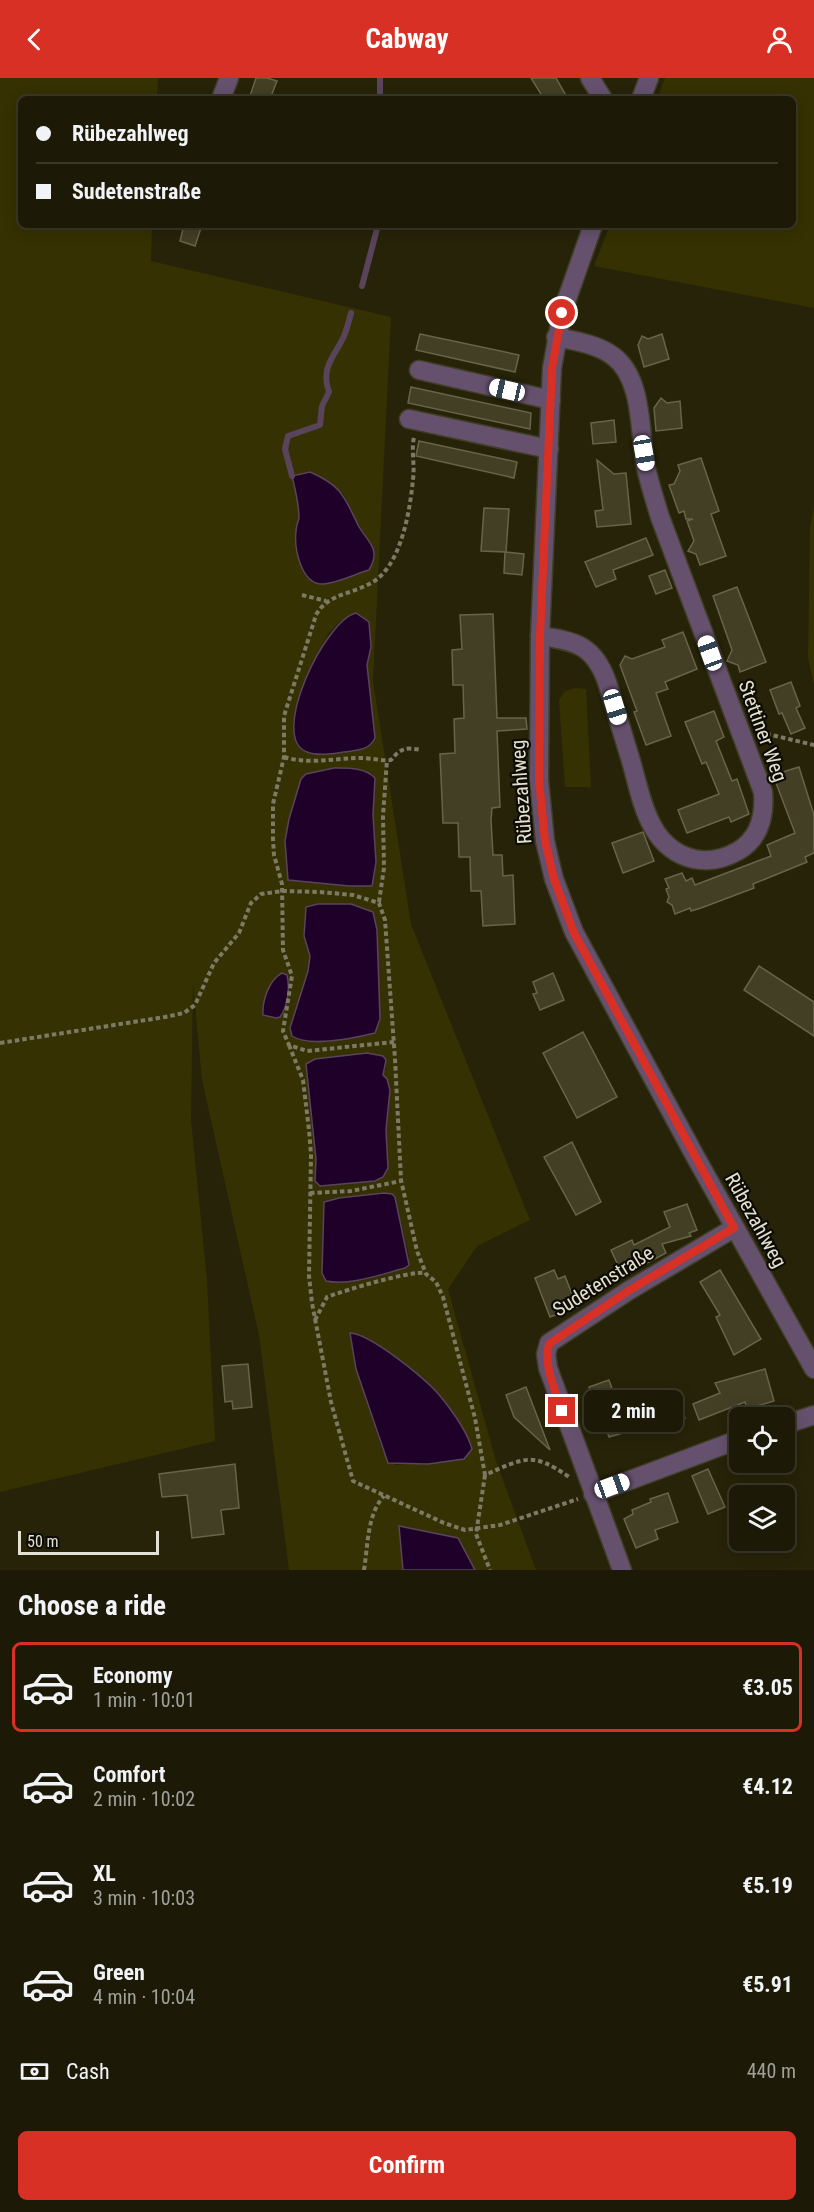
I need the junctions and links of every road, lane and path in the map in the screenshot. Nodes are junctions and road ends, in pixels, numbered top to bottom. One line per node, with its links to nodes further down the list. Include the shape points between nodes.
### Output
1 (229, 78): 4 (street)
2 (590, 78): 5 (street)
3 (649, 78): 6 (street)
4 (222, 96)
5 (601, 96)
6 (642, 96)
7 (592, 228): 8 (street, Rübezahlweg)
8 (556, 337): 10 (street, Rübezahlweg); 16 (street, Stettiner Weg, via 599,348 614,356 627,372 636,398 647,470 660,517)
9 (419, 370): 10 (street)
10 (551, 400): 12 (street, Rübezahlweg)
11 (413, 420): 12 (street); 14 (path, via 413,479 395,559 373,583)
12 (549, 449): 15 (street, Rübezahlweg)
13 (302, 595): 14 (path)
14 (326, 601): 19 (path, via 316,615 284,716)
15 (540, 636): 16 (street, Stettiner Weg, via 572,642 597,660 652,827 667,846 685,856 701,860 727,856 750,841 761,824 763,792); 28 (street, Rübezahlweg, via 540,803 558,890 574,933)
16 (738, 726): 17 (path)
17 (814, 745)
18 (421, 750): 20 (path, via 406,747)
19 (284, 757): 20 (path, via 305,762); 21 (path, via 273,804 273,839)
20 (387, 760): 22 (path, via 384,877)
21 (283, 891): 22 (path, via 353,895); 24 (path, via 261,894 251,903 239,933 219,954 190,1011); 25 (path, via 283,950 292,976 283,1030)
22 (379, 903): 23 (path, via 385,920)
23 (394, 1042): 25 (path, via 307,1051); 26 (path)
24 (0, 1043)
25 (289, 1045): 27 (path, via 303,1080 311,1154)
26 (401, 1181): 27 (path, via 351,1191); 29 (path)
27 (310, 1193): 30 (path, via 309,1276)
28 (734, 1228): 31 (street, Rübezahlweg); 36 (street, Sudetenstraße, via 549,1344 548,1368)
29 (426, 1274): 30 (path, via 327,1297); 35 (path, via 443,1297 475,1418)
30 (315, 1321): 37 (path, via 352,1481)
31 (814, 1369)
32 (814, 1415): 33 (street)
33 (795, 1421)
34 (729, 1443): 36 (street)
35 (485, 1475): 36 (path, via 512,1463 537,1459 548,1462); 38 (path)
36 (593, 1494): 38 (path); 41 (street, Sudetenstraße)
37 (384, 1496): 38 (path, via 453,1527); 39 (path, via 372,1520)
38 (477, 1529): 40 (path, via 478,1544)
39 (364, 1570)
40 (490, 1570)
41 (622, 1570)

